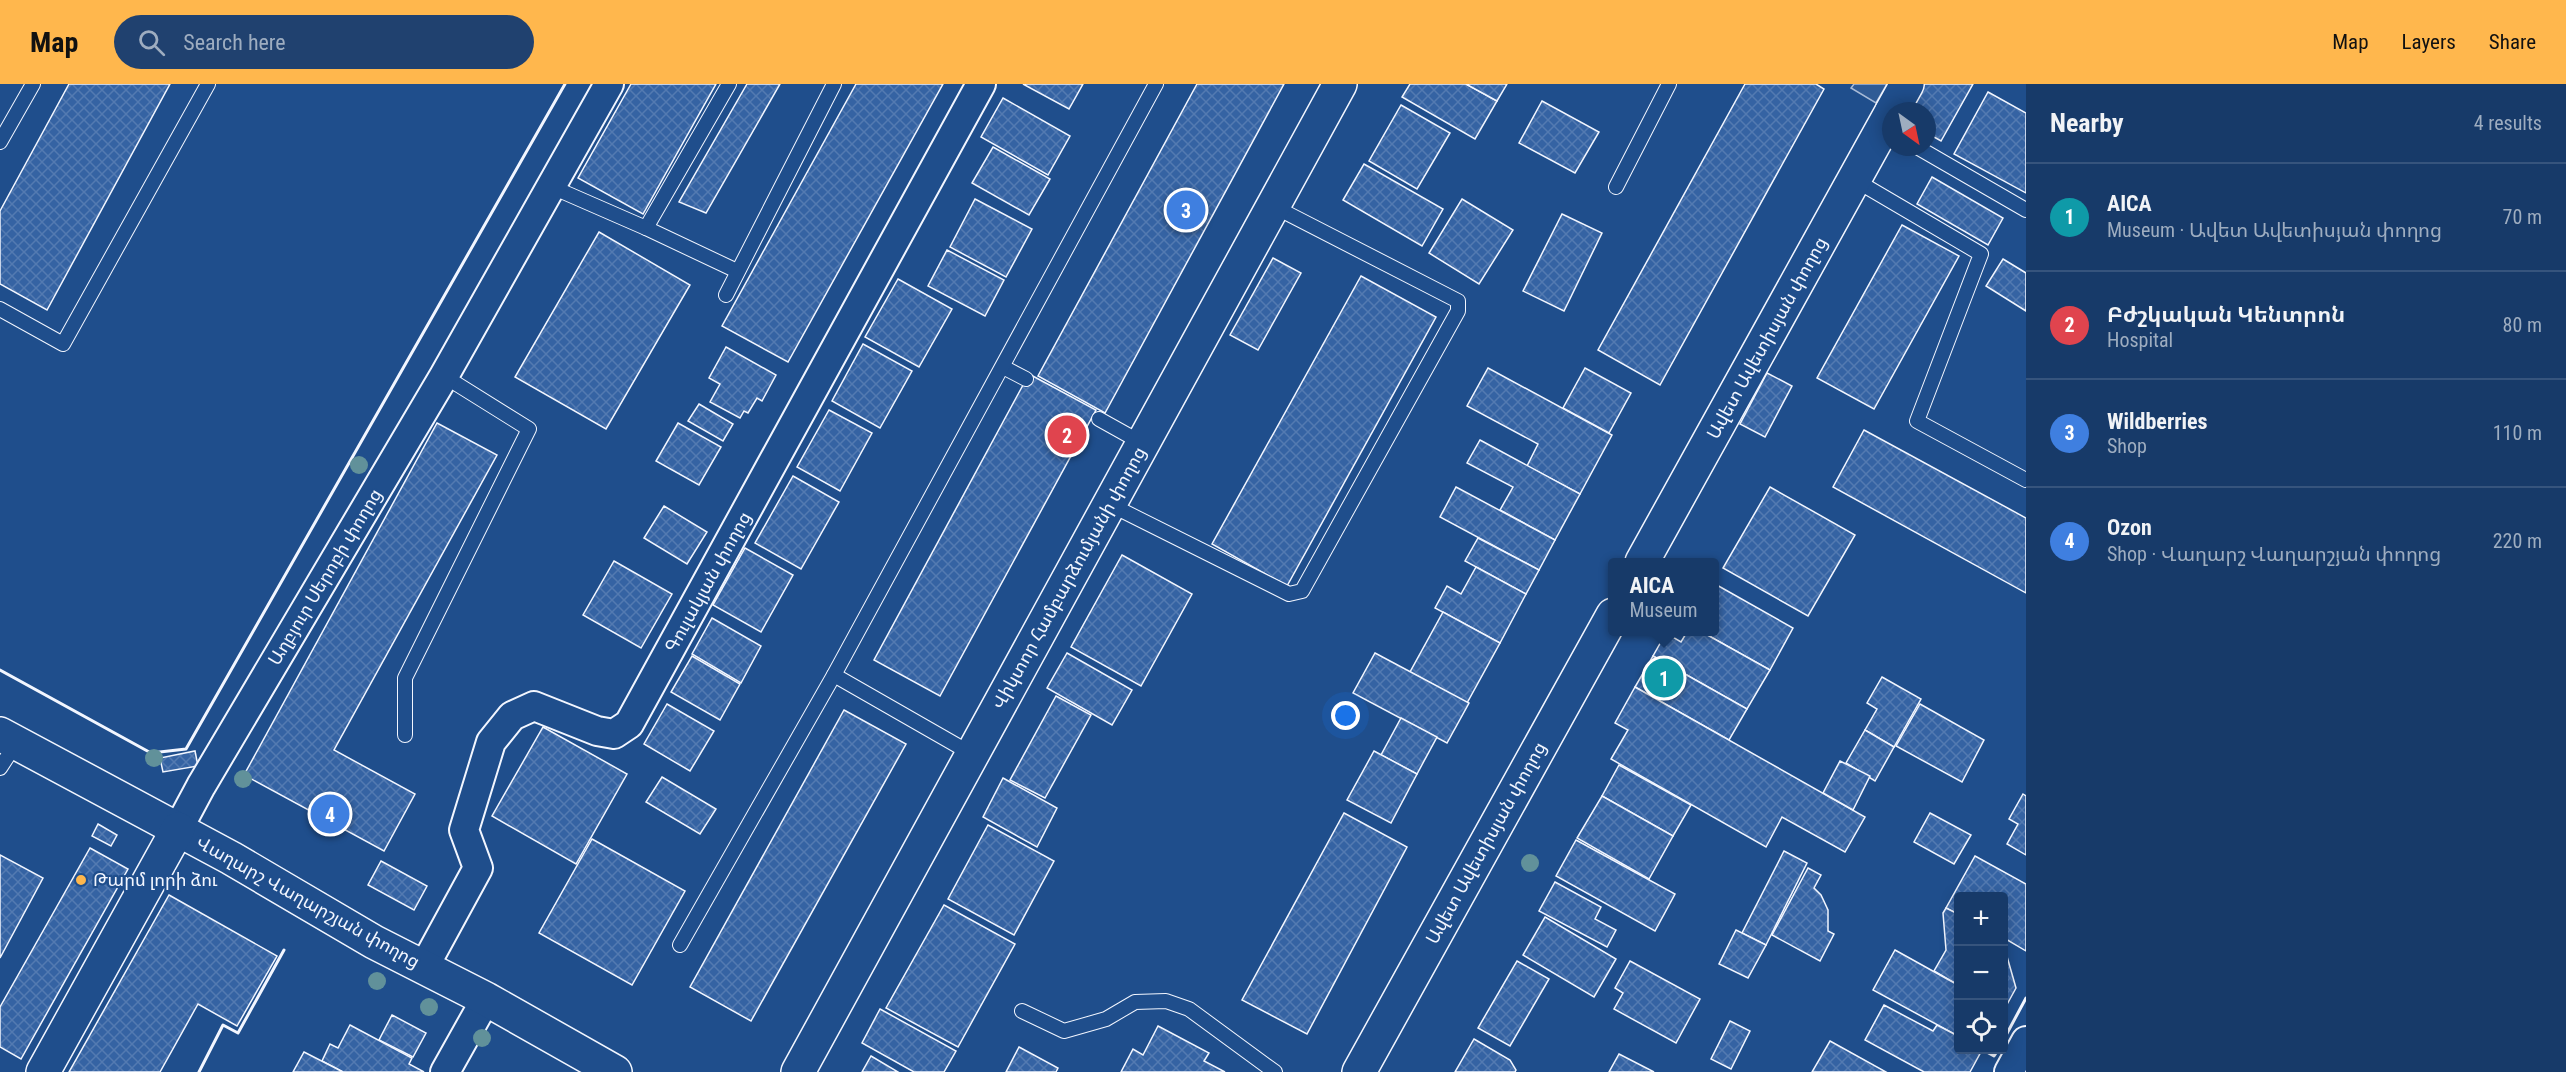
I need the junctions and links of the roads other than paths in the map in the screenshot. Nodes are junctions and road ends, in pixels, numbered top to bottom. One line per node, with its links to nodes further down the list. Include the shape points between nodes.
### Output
1 (33, 84): 13 (lane)
2 (208, 84): 23 (lane, via 63,345)
3 (609, 84): 16 (street, Աղբյուր Սերոբի փողոց)
4 (729, 84): 20 (lane)
5 (834, 84): 21 (lane)
6 (981, 84): 39 (street, Գուլակյան փողոց, via 628,724 614,734 597,731 534,706 512,716 491,742 464,830 477,868)
7 (1156, 84): 24 (lane)
8 (1340, 84): 18 (street, Վիկտոր Համբարձումյանի փողոց)
9 (1669, 84): 17 (lane)
10 (1907, 84): 11 (street, Ավետ Ավետիսյան փողոց)
11 (1898, 102)
12 (1882, 133): 15 (street, Ավետ Ավետիսյան փողոց)
13 (0, 142)
14 (1933, 156): 19 (lane)
15 (1855, 180): 29 (lane, via 1981,254 1917,421); 31 (street, Ավետ Ավետիսյան փողոց)
16 (552, 187): 20 (lane); 25 (street, Աղբյուր Սերոբի փողոց)
17 (1616, 187)
18 (1273, 206): 28 (street, Վիկտոր Համբարձումյանի փողոց); 30 (lane, via 1458,301 1458,311 1302,591 1289,594)
19 (2026, 210)
20 (646, 228): 21 (lane)
21 (737, 271): 22 (lane)
22 (726, 295)
23 (0, 309)
24 (1003, 367): 26 (lane); 33 (lane)
25 (444, 376): 34 (lane, via 528,429 405,678); 37 (street, Աղբյուր Սերոբի փողոց)
26 (1026, 379)
27 (1099, 419): 28 (lane)
28 (1142, 444): 30 (street, Վիկտոր Համբարձումյանի փողոց)
29 (2026, 480)
30 (1109, 504): 36 (street, Վիկտոր Համբարձումյանի փողոց)
31 (1644, 558)
32 (1608, 624): 48 (street, Ավետ Ավետիսյան փողոց)
33 (834, 675): 36 (lane); 38 (lane)
34 (405, 735)
35 (6, 748): 37 (street, Վաղարշ Վաղարշյան փողոց)
36 (972, 754): 46 (street, Վիկտոր Համբարձումյանի փողոց)
37 (178, 829): 39 (street, Վաղարշ Վաղարշյան փողոց); 43 (street, Աղբյուր Սերոբի փողոց)
38 (680, 945)
39 (424, 967): 40 (street, Վաղարշ Վաղարշյան փողոց)
40 (486, 999): 44 (street); 45 (street, Վաղարշ Վաղարշյան փողոց)
41 (1022, 1011): 47 (lane, via 1064,1031 1106,1019 1135,1002 1166,1000 1189,1009)
42 (2026, 1041): 49 (street)
43 (43, 1072)
44 (445, 1072)
45 (615, 1072)
46 (798, 1072)
47 (1275, 1072)
48 (1359, 1072)
49 (2009, 1072)

